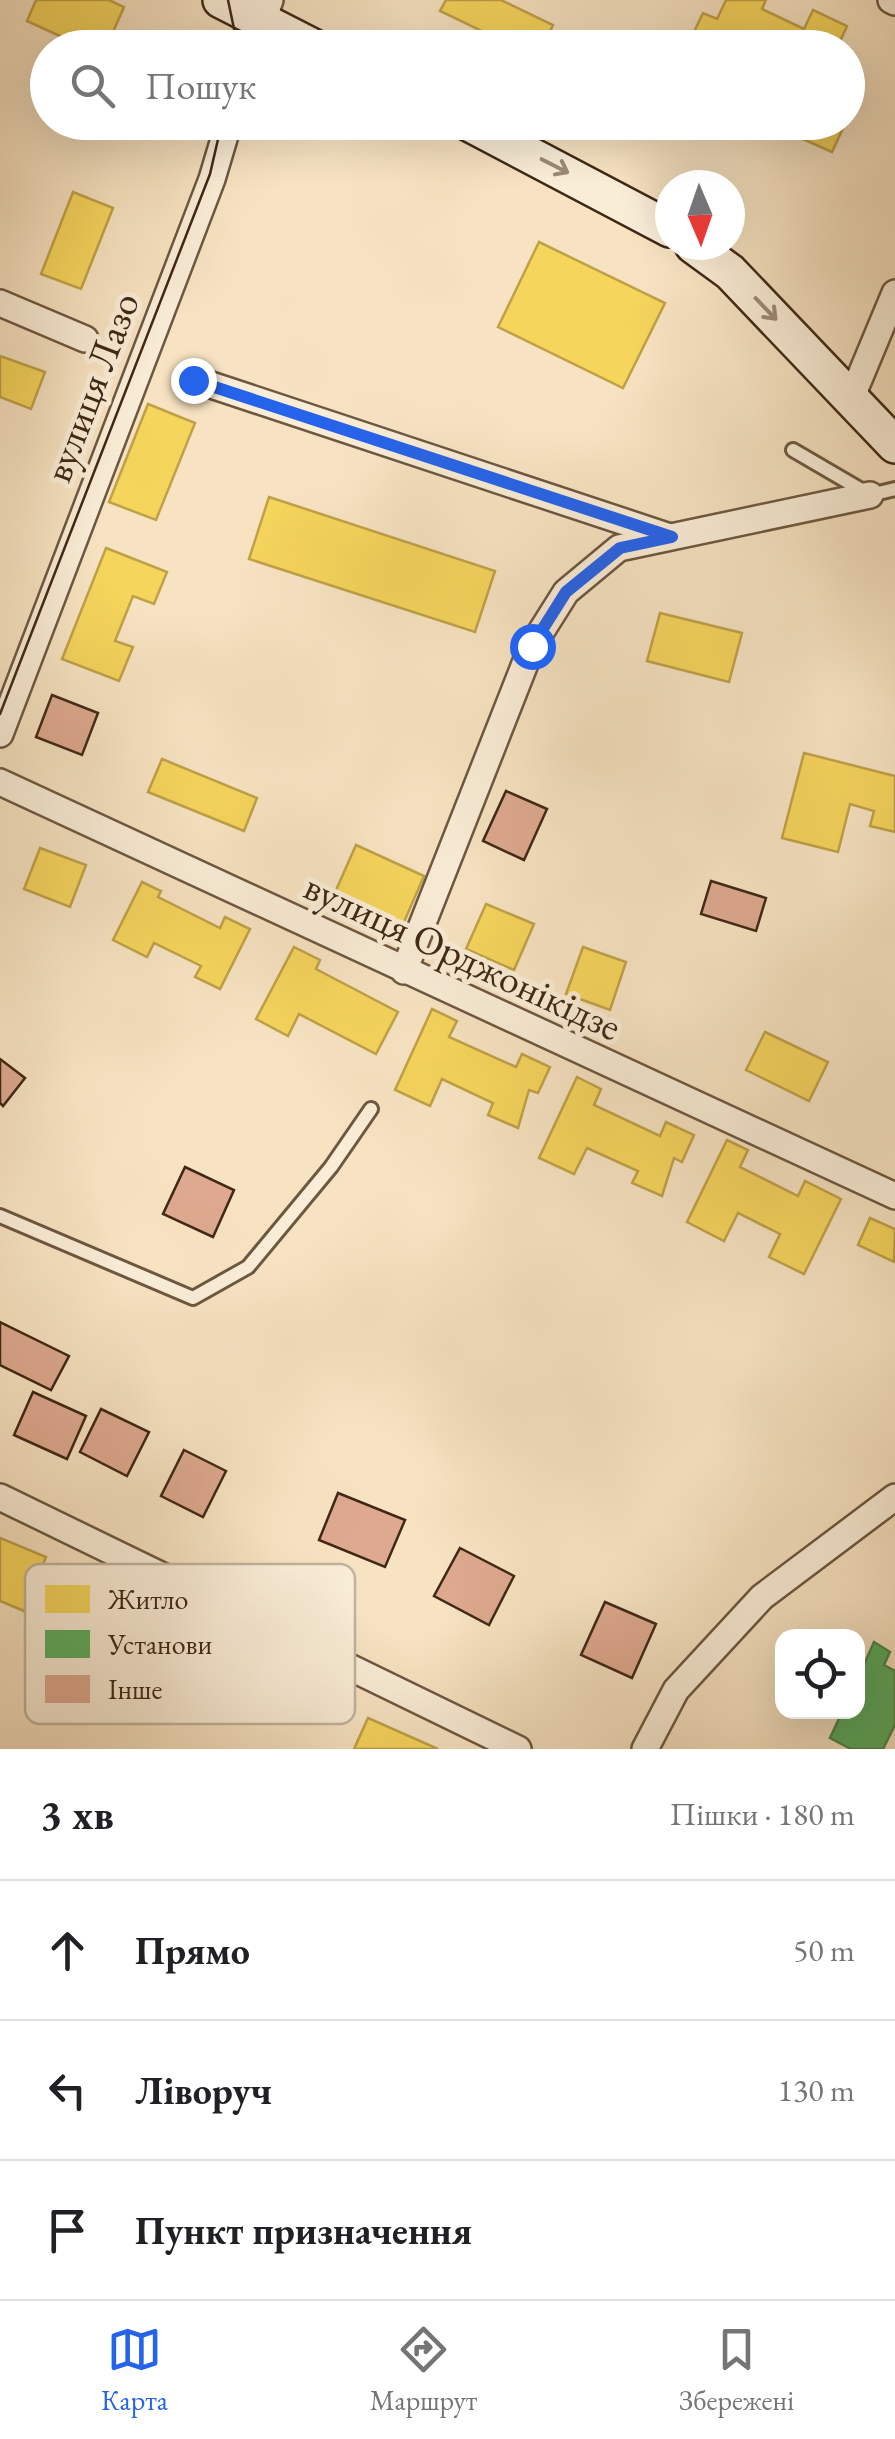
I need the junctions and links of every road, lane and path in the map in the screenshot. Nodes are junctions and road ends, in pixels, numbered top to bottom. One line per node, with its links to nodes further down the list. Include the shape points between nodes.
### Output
1 (220, 0): 2 (main road)
2 (261, 23)
3 (223, 140): 16 (street, вулиця Лазо)
4 (501, 140): 5 (main road, one-way to 5)
5 (655, 220)
6 (714, 260): 11 (main road, one-way to 11)
7 (895, 293): 11 (street)
8 (0, 303): 9 (street)
9 (85, 339)
10 (193, 380): 15 (street)
11 (850, 401): 12 (main road)
12 (895, 444)
13 (793, 450): 14 (lane)
14 (882, 492): 15 (street)
15 (672, 537): 18 (street, via 620,548 566,592 532,646)
16 (0, 734)
17 (0, 782): 18 (street, вулиця Орджонікідзе)
18 (404, 971): 20 (street, вулиця Орджонікідзе)
19 (371, 1109): 21 (lane, via 248,1267 194,1298)
20 (895, 1196)
21 (0, 1216)
22 (0, 1497): 24 (street)
23 (895, 1497): 27 (street, via 762,1597 676,1690)
24 (138, 1564)
25 (355, 1670): 26 (street)
26 (518, 1749)
27 (645, 1749)

